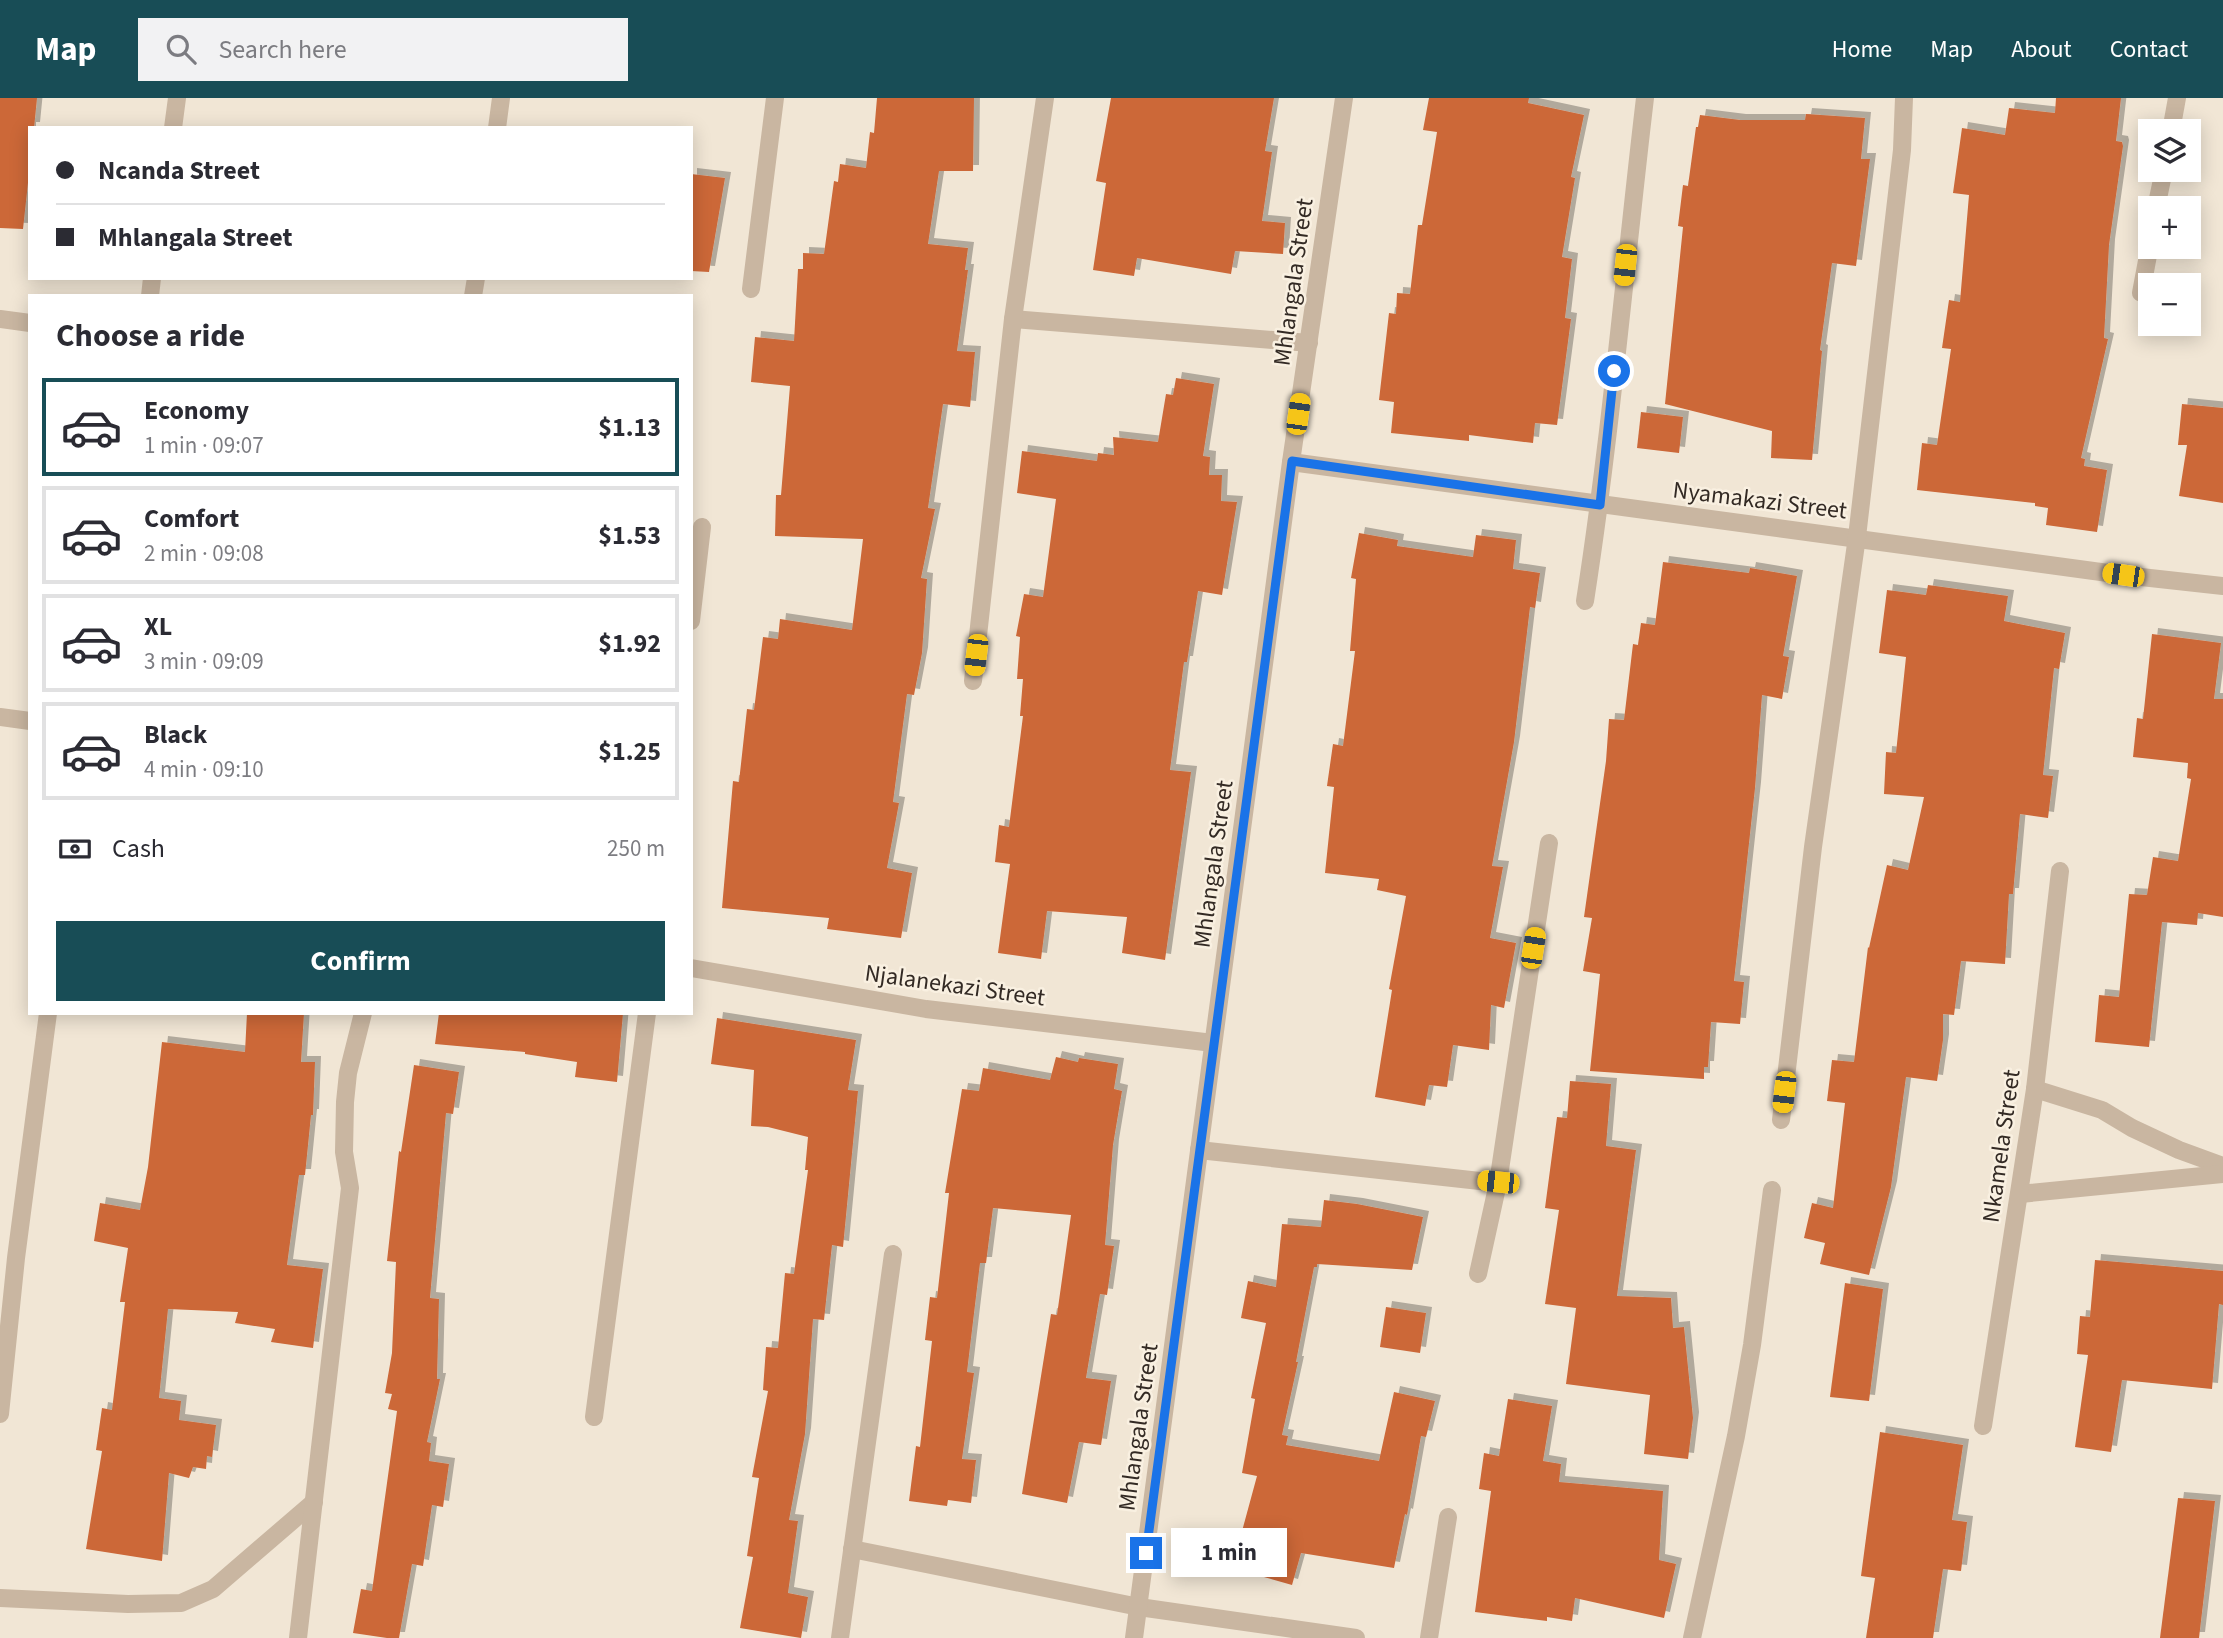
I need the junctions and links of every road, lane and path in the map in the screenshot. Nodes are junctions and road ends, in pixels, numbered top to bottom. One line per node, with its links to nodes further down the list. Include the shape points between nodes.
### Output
1 (177, 98): 10 (street)
2 (501, 98): 11 (street)
3 (775, 98): 12 (street)
4 (1045, 98): 13 (street)
5 (1345, 98): 16 (street, Mhlangala Street)
6 (1645, 98): 18 (street)
7 (1904, 98): 20 (street, via 1902,150)
8 (2177, 98): 9 (street)
9 (2173, 119)
10 (173, 126)
11 (497, 126)
12 (751, 289)
13 (1013, 318): 16 (street); 24 (street)
14 (0, 319): 15 (street)
15 (28, 323)
16 (1309, 343): 17 (street, Mhlangala Street)
17 (1292, 461): 18 (street, Nyamakazi Street); 33 (street, Mhlangala Street)
18 (1600, 505): 20 (street, Nyamakazi Street); 22 (street)
19 (702, 527): 23 (street)
20 (1857, 537): 21 (street, Nyamakazi Street); 35 (street)
21 (2223, 586)
22 (1585, 601)
23 (693, 604)
24 (973, 681)
25 (0, 717): 26 (street)
26 (28, 721)
27 (1549, 843): 39 (street)
28 (2060, 871): 34 (street, Nkamela Street)
29 (693, 968): 33 (street, Njalanekazi Street, via 926,1009)
30 (48, 1015): 43 (street)
31 (362, 1015): 48 (street, via 348,1073 344,1143 350,1188)
32 (647, 1015): 46 (street)
33 (1213, 1043): 36 (street, Mhlangala Street)
34 (2035, 1088): 37 (street, via 2102,1110 2144,1134); 41 (street, Nkamela Street)
35 (1781, 1119)
36 (1199, 1150): 39 (street); 52 (street, Mhlangala Street)
37 (2223, 1166)
38 (2223, 1174): 41 (street)
39 (1498, 1182): 44 (street)
40 (1772, 1190): 58 (street, via 1736,1436)
41 (2020, 1194): 47 (street, Nkamela Street)
42 (893, 1254): 50 (street)
43 (8, 1257): 45 (street)
44 (1478, 1275)
45 (0, 1414)
46 (594, 1417)
47 (1983, 1426)
48 (314, 1502): 51 (street, via 213,1589 181,1603); 53 (street)
49 (1448, 1517): 57 (street)
50 (852, 1549): 52 (street); 54 (street)
51 (0, 1598)
52 (1139, 1607): 55 (street, Mhlangala Street); 56 (street)
53 (298, 1638)
54 (840, 1638)
55 (1134, 1638)
56 (1356, 1638)
57 (1429, 1638)
58 (1692, 1638)

